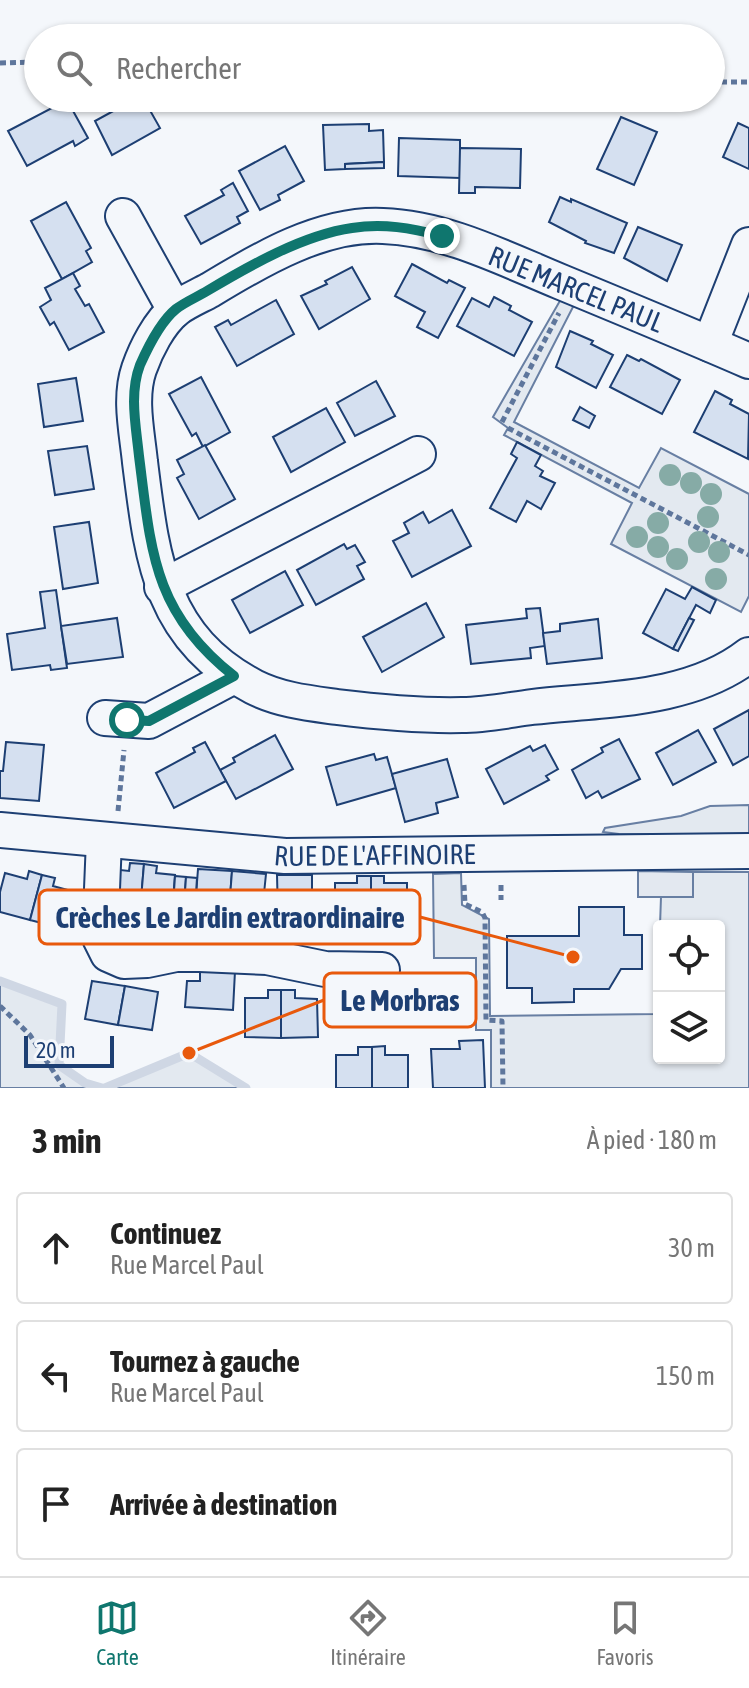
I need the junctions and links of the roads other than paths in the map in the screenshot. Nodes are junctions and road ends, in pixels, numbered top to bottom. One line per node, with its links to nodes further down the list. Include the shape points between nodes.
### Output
1 (123, 216): 3 (street)
2 (747, 235): 4 (street)
3 (175, 310): 4 (street, RUE MARCEL PAUL, via 248,267 329,232 380,225 442,236); 7 (street, RUE MARCEL PAUL, via 145,355 134,397 147,520)
4 (710, 344): 5 (street, RUE MARCEL PAUL)
5 (749, 361)
6 (418, 454): 7 (street)
7 (162, 587): 9 (street, RUE MARCEL PAUL, via 198,644)
8 (749, 655): 9 (street, RUE MARCEL PAUL, via 684,689 464,715 305,703 269,694)
9 (234, 676): 10 (street, via 149,721)
10 (116, 719)
11 (0, 830): 12 (street, RUE DE L'AFFINOIRE)
12 (110, 840): 13 (street, RUE DE L'AFFINOIRE, via 285,856); 14 (street, via 100,938 108,954 124,961 176,954 267,957 325,969)
13 (749, 851)
14 (382, 970)

